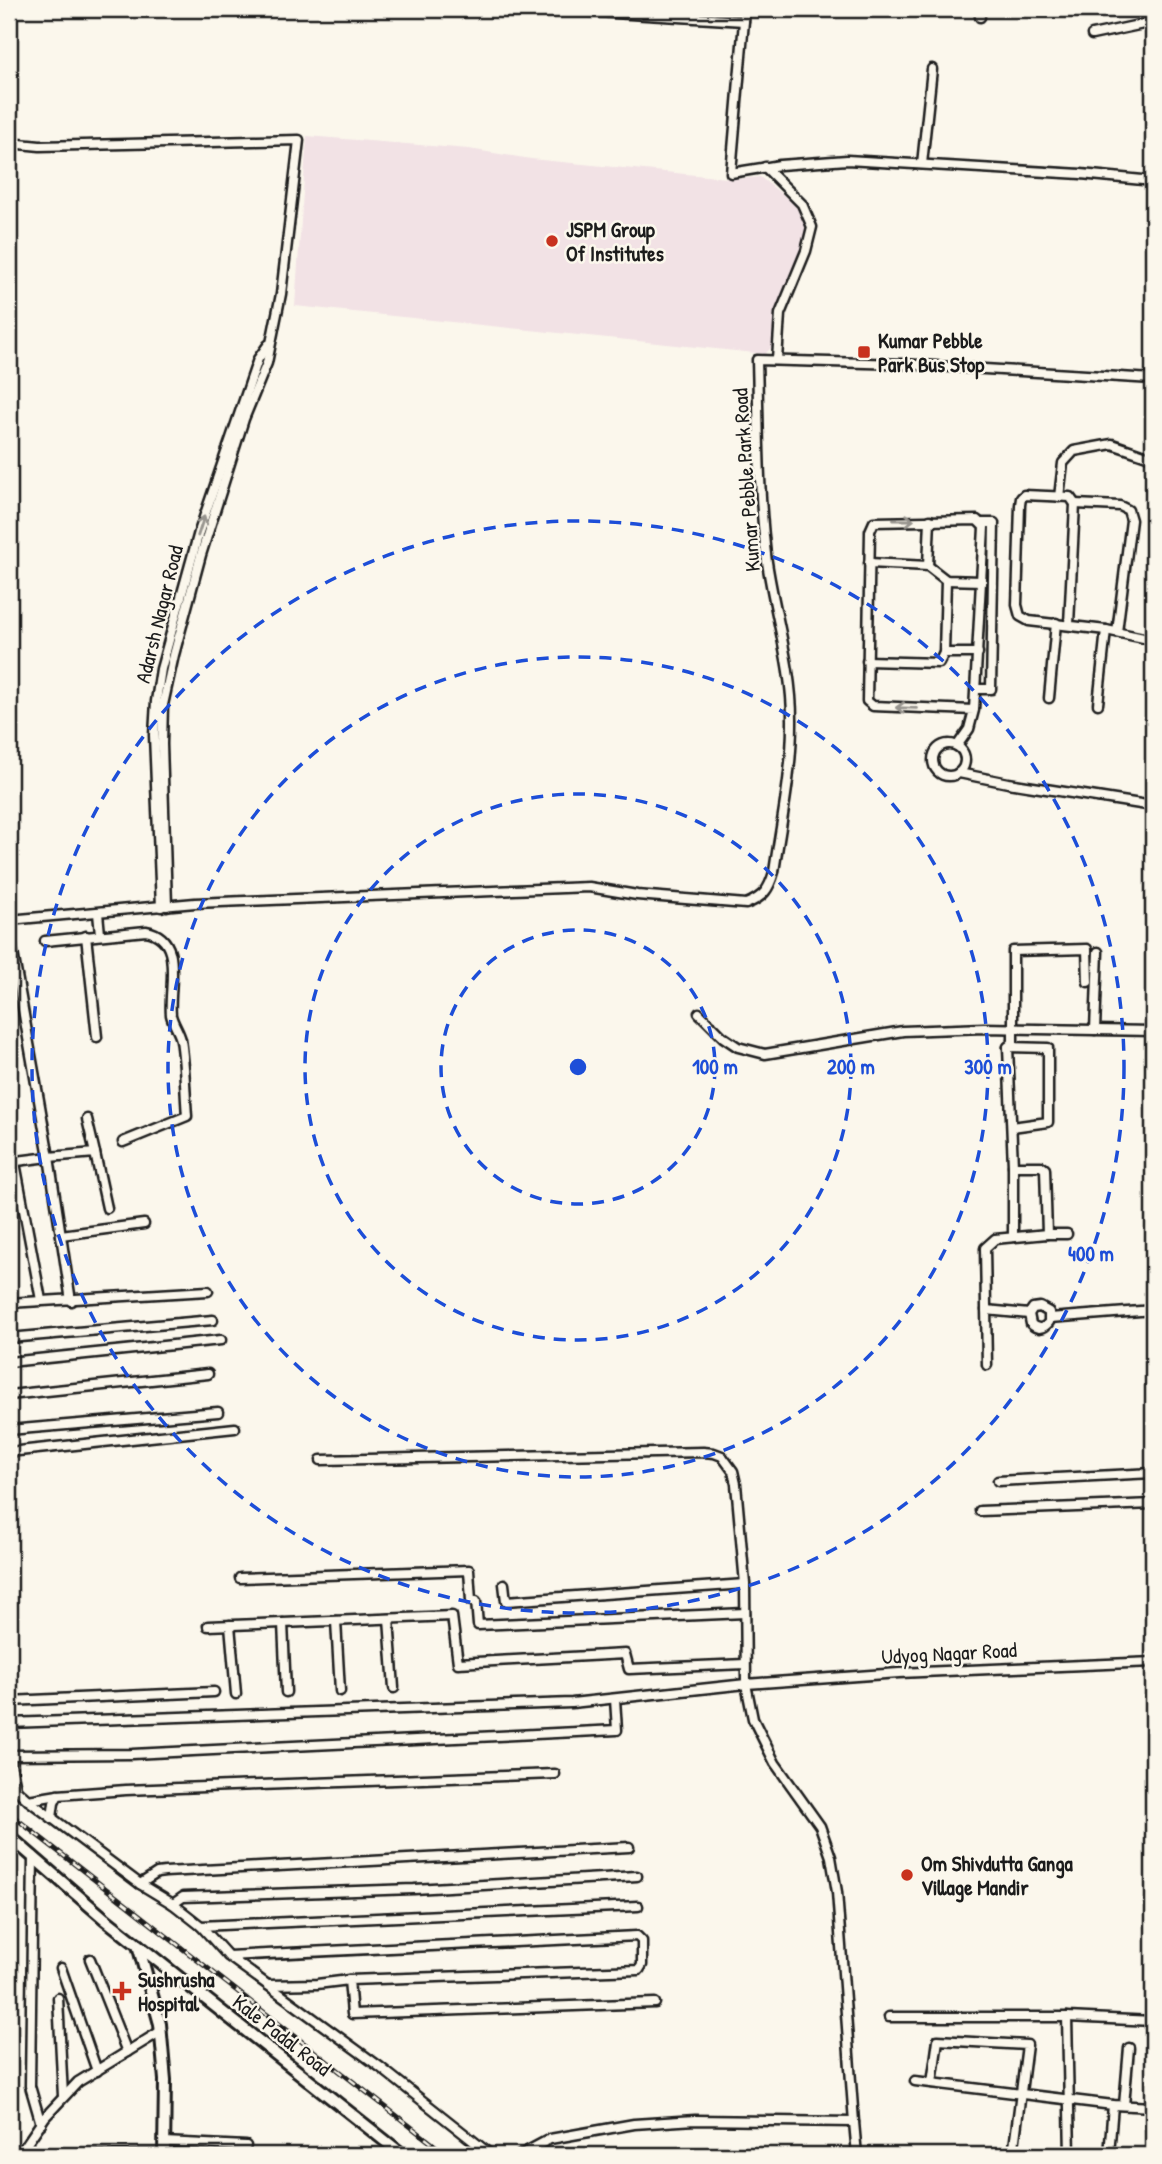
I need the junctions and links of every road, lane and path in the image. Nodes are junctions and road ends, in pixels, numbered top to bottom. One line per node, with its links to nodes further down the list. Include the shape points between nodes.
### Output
1 (506, 9): 2 (street)
2 (532, 9)
3 (548, 9): 5 (street)
4 (745, 9): 5 (street)
5 (744, 21): 11 (street, via 731,173)
6 (1153, 22): 7 (street)
7 (1092, 35)
8 (932, 69): 10 (street)
9 (9, 143): 39 (street, Adarsh Nagar Road, via 299,140 281,294 269,343 258,359 217,476 161,668 154,735)
10 (922, 164): 11 (street, via 847,160); 12 (street)
11 (765, 167): 13 (street, via 802,204 812,227 780,314)
12 (1153, 181)
13 (777, 360): 14 (street); 39 (street, Kumar Pebble Park Road, via 757,360 760,485 767,565 789,672 792,748 765,894 746,904 589,887)
14 (1153, 379)
15 (1153, 458): 16 (street, via 1112,444 1074,451 1062,463)
16 (1059, 497): 17 (street); 24 (street, via 1024,495 1020,505 1018,611 1025,620)
17 (1075, 504): 25 (street); 27 (street, via 1128,510 1131,520)
18 (930, 520): 19 (street); 20 (street, one-way to 18, via 874,522); 21 (street)
19 (982, 523): 23 (street); 32 (street, via 994,523 992,689)
20 (869, 563): 21 (street); 31 (street)
21 (928, 566): 22 (street)
22 (946, 580): 23 (street); 29 (street)
23 (982, 581): 30 (street)
24 (1056, 623): 25 (street); 33 (street)
25 (1069, 624): 26 (street)
26 (1106, 630): 27 (street); 34 (street)
27 (1117, 632): 28 (street)
28 (1153, 640)
29 (944, 653): 30 (street); 31 (street, via 939,663)
30 (978, 653): 32 (street)
31 (867, 661): 35 (street, one-way to 31, via 873,706 867,701)
32 (976, 689): 35 (street)
33 (1049, 698)
34 (1098, 704)
35 (974, 710): 36 (street, via 969,729)
36 (957, 746): 37 (street, via 965,762); 37 (street, via 939,747 933,765 947,776)
37 (959, 773): 38 (street)
38 (1153, 806)
39 (164, 906): 40 (street)
40 (98, 913): 41 (street); 43 (street)
41 (9, 920)
42 (9, 930): 59 (street)
43 (100, 934): 44 (street); 57 (street, via 146,931 164,939 173,971 171,1016 181,1037 187,1116)
44 (86, 936): 45 (street); 52 (street)
45 (45, 941)
46 (1098, 952): 50 (street)
47 (1088, 982): 49 (street, via 1087,949 1013,951)
48 (699, 1013): 49 (street, via 738,1047 765,1054 903,1031)
49 (1013, 1028): 50 (street); 53 (street, via 1013,1042)
50 (1095, 1030): 51 (street)
51 (1153, 1031)
52 (97, 1037)
53 (1008, 1047): 55 (street); 55 (street, via 1048,1048 1048,1122)
54 (87, 1119): 58 (street)
55 (1012, 1127): 61 (street)
56 (9, 1131): 60 (street)
57 (123, 1142)
58 (95, 1153): 59 (street); 62 (street)
59 (49, 1157): 60 (street); 66 (street)
60 (12, 1162): 69 (street)
61 (1013, 1166): 64 (street, via 1045,1169); 67 (street)
62 (107, 1208)
63 (144, 1224): 66 (street)
64 (1047, 1234): 65 (street); 67 (street)
65 (1067, 1234)
66 (61, 1235): 70 (street)
67 (1013, 1237): 72 (street, via 995,1239 985,1248)
68 (208, 1291): 70 (street)
69 (41, 1300): 70 (street); 71 (street)
70 (71, 1301)
71 (9, 1303)
72 (986, 1310): 74 (street); 80 (street)
73 (1153, 1310): 75 (street)
74 (1029, 1314): 75 (street, via 1040,1307 1047,1309); 75 (street, via 1037,1328 1047,1325)
75 (1050, 1318)
76 (213, 1320): 77 (street)
77 (9, 1338)
78 (221, 1340): 79 (street)
79 (9, 1362)
80 (988, 1365)
81 (208, 1374): 82 (street)
82 (9, 1395)
83 (218, 1412): 85 (street)
84 (235, 1427): 86 (street)
85 (9, 1430)
86 (9, 1452)
87 (321, 1460): 94 (street, via 714,1452 728,1463 736,1484)
88 (1153, 1473): 89 (street)
89 (998, 1481)
90 (1153, 1504): 91 (street)
91 (980, 1511)
92 (240, 1578): 95 (street, via 470,1570 478,1625)
93 (504, 1584): 94 (street, via 506,1601)
94 (745, 1584): 95 (street)
95 (745, 1613): 102 (street)
96 (389, 1619): 97 (street); 102 (street, via 452,1616 458,1663 625,1654 629,1669); 104 (street)
97 (336, 1621): 98 (street); 105 (street)
98 (283, 1623): 99 (street); 107 (street)
99 (230, 1625): 100 (street); 108 (street)
100 (208, 1626)
101 (1153, 1662): 103 (street, Udyog Nagar Road)
102 (745, 1664): 103 (street)
103 (746, 1684): 109 (street, Udyog Nagar Road); 149 (street, via 760,1736 820,1826 831,1857)
104 (394, 1688)
105 (340, 1691)
106 (214, 1692): 110 (street)
107 (286, 1692)
108 (236, 1695)
109 (615, 1699): 111 (street, Udyog Nagar Road); 112 (street, via 617,1730 132,1754)
110 (9, 1701)
111 (9, 1724)
112 (9, 1755): 114 (street)
113 (555, 1773): 115 (street)
114 (13, 1786): 116 (street)
115 (58, 1795): 116 (street); 117 (street)
116 (27, 1800): 117 (street)
117 (52, 1818): 122 (street)
118 (9, 1836): 120 (street, Kale Padal Road)
119 (629, 1847): 122 (street, via 164,1871)
120 (33, 1855): 126 (street, Kale Padal Road); 150 (street, via 30,2086)
121 (637, 1876): 123 (street, via 389,1891 183,1897)
122 (140, 1884): 123 (street)
123 (173, 1905): 125 (street)
124 (638, 1906): 125 (street)
125 (201, 1926): 127 (street)
126 (138, 1945): 137 (street); 158 (street, Kale Padal Road)
127 (228, 1956): 130 (street, via 637,1936 642,1941 639,1970); 131 (street)
128 (90, 1959): 139 (street)
129 (61, 1968): 140 (street)
130 (349, 1980): 131 (street); 133 (street, via 352,2014)
131 (268, 1985): 159 (street)
132 (58, 1998): 144 (street)
133 (655, 2003)
134 (889, 2017): 135 (street)
135 (1067, 2017): 136 (street); 145 (street)
136 (1153, 2021)
137 (161, 2031): 139 (street); 151 (street)
138 (1129, 2048): 147 (street)
139 (127, 2052): 140 (street)
140 (97, 2071): 144 (street)
141 (915, 2081): 142 (street)
142 (932, 2083): 143 (street); 143 (street, via 938,2040 1027,2045)
143 (1020, 2094): 145 (street); 162 (street)
144 (63, 2096): 150 (street)
145 (1069, 2100): 146 (street); 163 (street)
146 (1113, 2105): 147 (street); 164 (street)
147 (1124, 2105): 148 (street)
148 (1153, 2107)
149 (854, 2122): 160 (street, via 634,2124 550,2139); 161 (street)
150 (41, 2124): 154 (street)
151 (164, 2142): 152 (street); 157 (street)
152 (246, 2146)
153 (9, 2155): 154 (street)
154 (20, 2155)
155 (45, 2155): 156 (street)
156 (156, 2155)
157 (164, 2155)
158 (403, 2155)
159 (491, 2155)
160 (520, 2155)
161 (857, 2155)
162 (1013, 2155)
163 (1070, 2155)
164 (1110, 2155)

